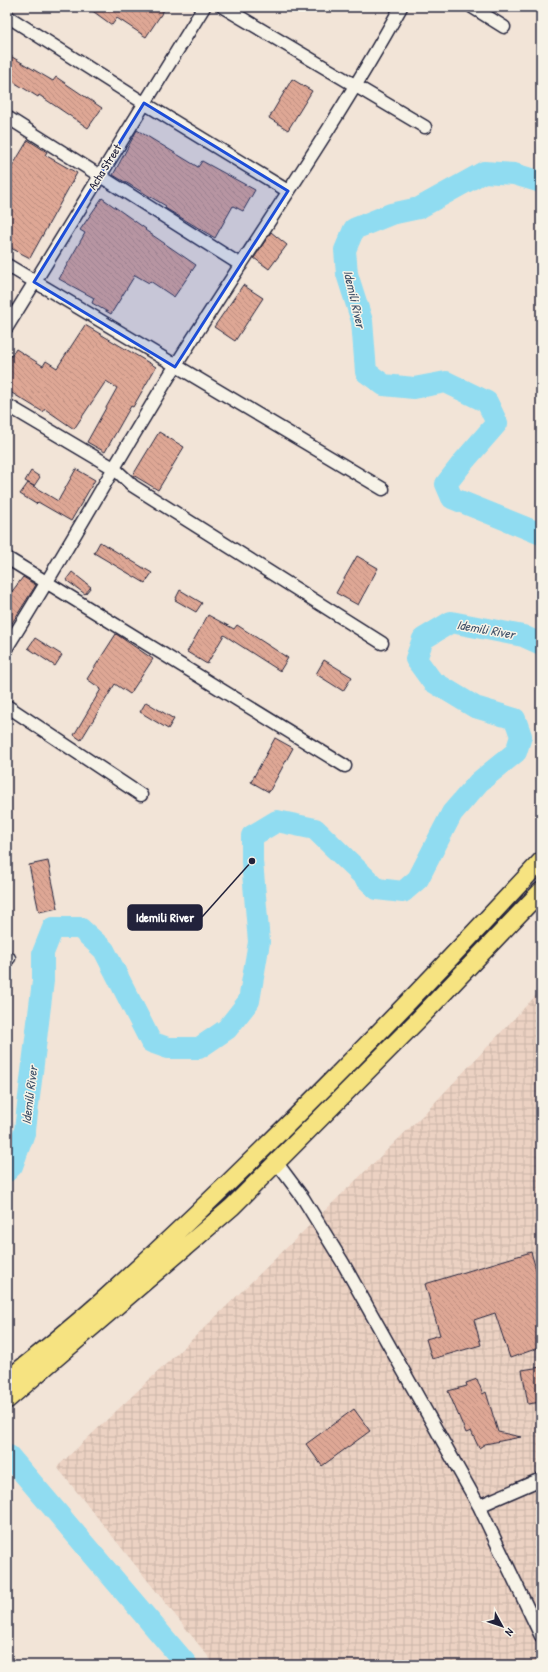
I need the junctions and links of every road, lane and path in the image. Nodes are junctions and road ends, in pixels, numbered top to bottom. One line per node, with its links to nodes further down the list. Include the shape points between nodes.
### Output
1 (204, 7): 8 (street, Acha Street)
2 (223, 7): 7 (street)
3 (401, 7): 7 (street)
4 (472, 7): 6 (street)
5 (7, 16): 8 (street)
6 (504, 27)
7 (355, 86): 10 (street); 12 (street)
8 (144, 103): 11 (street, Acha Street); 12 (street)
9 (7, 117): 11 (street)
10 (425, 127)
11 (99, 176): 14 (street); 15 (street, Acha Street)
12 (288, 191): 14 (street)
13 (7, 265): 15 (street)
14 (241, 265): 17 (street)
15 (34, 282): 16 (street, Acha Street); 17 (street)
16 (7, 327)
17 (176, 367): 19 (street); 20 (street)
18 (7, 405): 19 (street)
19 (115, 469): 22 (street); 23 (street, via 133,486)
20 (383, 489)
21 (7, 558): 22 (street)
22 (47, 584): 24 (street); 26 (street)
23 (382, 643)
24 (7, 647)
25 (7, 706): 27 (street)
26 (345, 766)
27 (141, 795)
28 (541, 861): 31 (highway, via 426,985 212,1200 100,1302)
29 (541, 891): 30 (highway)
30 (277, 1163): 32 (highway, via 232,1207); 34 (street, via 303,1198 343,1263)
31 (7, 1380)
32 (7, 1400)
33 (541, 1479): 34 (street)
34 (478, 1506): 35 (street)
35 (541, 1636)

